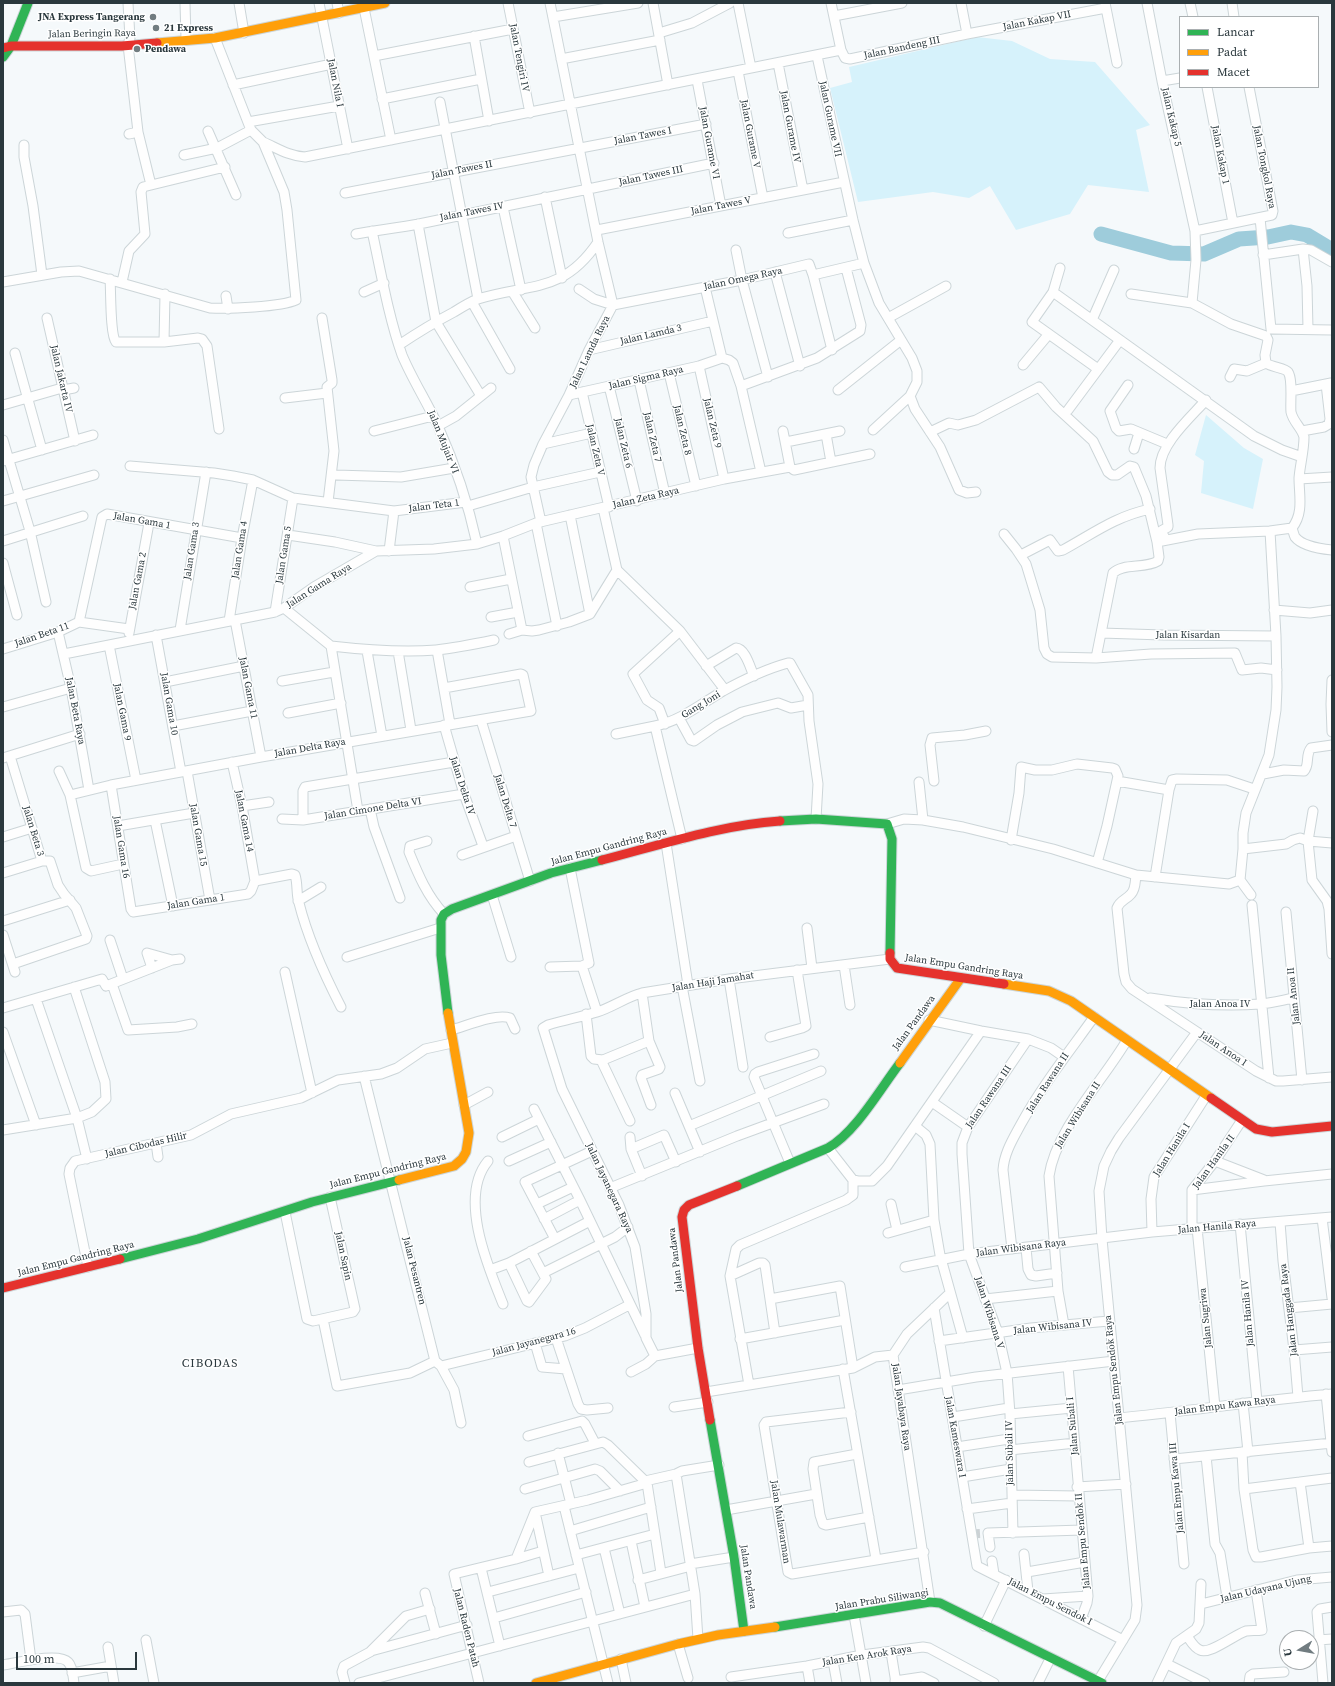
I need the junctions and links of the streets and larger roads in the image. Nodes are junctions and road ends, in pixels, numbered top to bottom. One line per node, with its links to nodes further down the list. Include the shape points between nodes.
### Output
1 (28, 3): 36 (street)
2 (128, 3): 35 (street)
3 (185, 3): 34 (street)
4 (239, 3): 29 (street)
5 (319, 3): 26 (street, Jalan Nila I)
6 (337, 3): 22 (street)
7 (383, 3): 21 (street, Jalan Beringin Raya)
8 (508, 3): 28 (street, Jalan Tengiri IV)
9 (550, 3): 27 (street, Jalan Lamda Raya)
10 (638, 3): 27 (street)
11 (653, 3): 32 (street)
12 (730, 3): 32 (street, via 692,23)
13 (738, 3): 45 (street)
14 (831, 3): 23 (street)
15 (902, 3): 23 (street)
16 (961, 3): 30 (street)
17 (1147, 3): 50 (street, Jalan Kakap 5)
18 (1190, 3): 24 (street)
19 (1232, 3): 25 (street)
20 (1106, 6): 30 (street, Jalan Kakap VII); 43 (street)
21 (364, 8): 22 (street, Jalan Beringin Raya); 38 (street)
22 (339, 13): 26 (street, Jalan Beringin Raya)
23 (834, 16): 37 (street)
24 (1193, 16)
25 (1234, 16)
26 (322, 17): 29 (street, Jalan Beringin Raya); 44 (street, Jalan Nila I)
27 (553, 17): 41 (street, Jalan Lamda Raya)
28 (514, 29): 31 (street); 59 (street, Jalan Tengiri IV)
29 (244, 33): 33 (street, Jalan Beringin Raya)
30 (967, 34): 37 (street, Jalan Bandeng III, via 850,59 845,58)
31 (474, 36): 38 (street); 48 (street)
32 (659, 36): 41 (street); 52 (street)
33 (215, 38): 34 (street, Jalan Beringin Raya); 51 (street)
34 (186, 39): 35 (street, Jalan Beringin Raya)
35 (128, 45): 36 (street, Jalan Beringin Raya); 65 (street)
36 (7, 47): 40 (street)
37 (841, 50): 39 (street)
38 (374, 56): 55 (street)
39 (817, 56): 42 (street); 77 (street, Jalan Gurame VII)
40 (3, 57)
41 (561, 59): 57 (street, Jalan Lamda Raya)
42 (778, 63): 45 (street); 80 (street, Jalan Gurame IV)
43 (1117, 63)
44 (332, 64): 51 (street); 58 (street, Jalan Nila I)
45 (751, 68): 46 (street)
46 (738, 71): 49 (street); 84 (street, Jalan Gurame V)
47 (1179, 78): 50 (street)
48 (481, 79): 55 (street); 60 (street)
49 (697, 80): 52 (street); 61 (street, Jalan Gurame VI)
50 (1162, 81): 94 (street, Jalan Kakap 5)
51 (233, 85): 62 (street)
52 (668, 85): 57 (street)
53 (1207, 88): 90 (street, Jalan Kakap 1)
54 (1249, 88): 88 (street, Jalan Tongkol Raya, via 1274,211 1272,215)
55 (382, 99): 67 (street)
56 (440, 102): 63 (street)
57 (571, 105): 59 (street); 71 (street, Jalan Lamda Raya)
58 (339, 106): 62 (street); 72 (street, Jalan Nila I)
59 (530, 113): 60 (street)
60 (489, 121): 63 (street)
61 (706, 124): 71 (street, Jalan Tawes I); 74 (street, Jalan Gurame VI)
62 (250, 126): 68 (street); 70 (street)
63 (446, 130): 67 (street); 76 (street)
64 (208, 131): 70 (street)
65 (138, 132): 66 (street); 78 (street)
66 (129, 134)
67 (391, 140): 72 (street)
68 (263, 142): 72 (street, via 296,157); 127 (street, via 284,192 288,210 296,300)
69 (24, 145): 107 (street)
70 (216, 148): 73 (street); 75 (street)
71 (580, 148): 76 (street, Jalan Tawes II); 79 (street, Jalan Lamda Raya)
72 (348, 149)
73 (184, 156)
74 (714, 164): 79 (street, Jalan Tawes III); 85 (street, Jalan Gurame VI)
75 (225, 167): 78 (street); 82 (street)
76 (453, 171): 81 (street, Jalan Tawes II); 87 (street)
77 (844, 182): 80 (street, Jalan Tawes V); 89 (street, Jalan Gurame VII)
78 (151, 184): 113 (street, via 143,187 141,192 145,234 129,251)
79 (588, 189): 83 (street, Jalan Tawes IV); 92 (street, Jalan Lamda Raya)
80 (803, 190): 84 (street, Jalan Tawes V)
81 (344, 193)
82 (236, 195)
83 (545, 198): 86 (street, Jalan Tawes IV); 109 (street)
84 (763, 198): 85 (street, Jalan Tawes V)
85 (721, 206): 92 (street, Jalan Tawes V)
86 (504, 207): 87 (street, Jalan Tawes IV); 118 (street)
87 (461, 214): 91 (street, Jalan Tawes IV); 124 (street)
88 (1260, 218): 90 (street, Jalan Tongkol Raya); 100 (street)
89 (853, 220): 95 (street); 102 (street, Jalan Gurame VII)
90 (1234, 223): 94 (street, Jalan Tongkol Raya)
91 (418, 224): 93 (street, Jalan Tawes IV); 133 (street)
92 (597, 230): 97 (street, Jalan Lamda Raya)
93 (372, 231): 96 (street, Jalan Tawes IV); 114 (street, Jalan Mujair VI)
94 (1194, 231): 125 (street, Jalan Kakap 5, via 1196,260)
95 (788, 233)
96 (356, 234)
97 (598, 242): 109 (street, via 576,268); 126 (street, Jalan Lamda Raya)
98 (1303, 249): 100 (street); 101 (street, via 1311,250); 135 (street)
99 (736, 250): 111 (street)
100 (1263, 251): 135 (street, via 1271,329)
101 (1332, 262)
102 (864, 263): 103 (street); 130 (street, Jalan Gurame VII, via 879,303)
103 (846, 268): 108 (street); 143 (street, via 862,328)
104 (1060, 268): 120 (street)
105 (1114, 270): 131 (street)
106 (775, 272): 108 (street, Jalan Omega Raya, via 809,264); 111 (street, Jalan Omega Raya); 149 (street)
107 (42, 275): 110 (street, via 80,271); 112 (street)
108 (813, 275): 143 (street)
109 (562, 278): 118 (street, via 542,286)
110 (110, 279): 113 (street); 140 (street, via 115,341)
111 (742, 280): 116 (street, Jalan Omega Raya); 153 (street)
112 (3, 282)
113 (122, 282): 121 (street)
114 (384, 283): 119 (street); 141 (street, Jalan Mujair VI)
115 (946, 286): 130 (street)
116 (705, 287): 126 (street, Jalan Omega Raya); 132 (street)
117 (579, 289): 126 (street, via 594,299)
118 (516, 291): 124 (street); 134 (street)
119 (364, 292)
120 (1053, 292): 131 (street); 137 (street, via 1032,322)
121 (165, 294): 127 (street, via 210,308); 140 (street)
122 (1131, 294): 125 (street)
123 (226, 296): 127 (street)
124 (475, 300): 133 (street); 151 (street)
125 (1192, 303): 146 (street, via 1231,324 1266,336)
126 (613, 304): 142 (street, Jalan Lamda Raya)
127 (228, 309)
128 (47, 318): 162 (street, Jalan Jakarta IV)
129 (322, 318): 166 (street, via 332,380 327,387)
130 (888, 318): 138 (street, Jalan Gurame VII)
131 (1092, 320): 139 (street)
132 (713, 321): 142 (street, Jalan Lamda 3); 145 (street)
133 (436, 322): 141 (street); 168 (street)
134 (535, 328)
135 (1308, 329): 136 (street)
136 (1332, 330)
137 (1048, 335): 147 (street); 150 (street)
138 (900, 340): 163 (street); 169 (street, Jalan Gurame VII, via 917,371 917,382)
139 (1120, 340): 150 (street); 172 (street)
140 (164, 342): 177 (street, via 194,338 202,339 207,346)
141 (399, 345): 175 (street, Jalan Mujair VI)
142 (589, 350): 167 (street, Jalan Lamda Raya)
143 (832, 350): 149 (street)
144 (15, 353): 170 (street)
145 (722, 358): 148 (street, Jalan Sigma Raya); 159 (street, via 733,363)
146 (1266, 363): 154 (street, via 1247,371 1234,369); 164 (street, via 1287,371)
147 (1023, 365)
148 (699, 366): 152 (street, Jalan Sigma Raya); 210 (street, Jalan Zeta 9)
149 (800, 366): 153 (street)
150 (1098, 368): 174 (street)
151 (510, 369)
152 (669, 373): 155 (street, Jalan Sigma Raya); 211 (street, Jalan Zeta 8)
153 (768, 377): 159 (street)
154 (1230, 377)
155 (639, 380): 158 (street, Jalan Sigma Raya); 214 (street, Jalan Zeta 7)
156 (1329, 384): 164 (street); 182 (street, via 1329,424)
157 (1128, 385): 185 (street, via 1110,409 1111,418 1117,430 1130,429)
158 (610, 386): 165 (street, Jalan Sigma Raya); 218 (street, Jalan Zeta 6)
159 (741, 386): 204 (street)
160 (74, 388): 162 (street)
161 (491, 388): 168 (street)
162 (62, 389): 170 (street); 189 (street, Jalan Jakarta IV)
163 (838, 390)
164 (1291, 391): 182 (street, via 1291,414)
165 (582, 392): 167 (street, Jalan Sigma Raya); 184 (street, Jalan Zeta V)
166 (327, 393): 171 (street); 219 (street, via 334,451)
167 (569, 395): 191 (street, Jalan Lamda Raya)
168 (481, 396): 176 (street, via 456,416)
169 (910, 396): 178 (street); 183 (street)
170 (28, 397): 173 (street); 194 (street)
171 (285, 398)
172 (1206, 400): 192 (street); 196 (street, via 1254,436)
173 (3, 405)
174 (1068, 410)
175 (435, 415): 176 (street, Jalan Mujair VI); 179 (street)
176 (438, 426): 201 (street, Jalan Mujair VI)
177 (219, 429)
178 (873, 430)
179 (374, 431)
180 (783, 431): 190 (street)
181 (840, 431): 186 (street)
182 (1302, 431): 196 (street)
183 (930, 432): 213 (street, via 940,447 959,490 964,493); 222 (street, via 949,423 976,420 1039,387 1056,407 1093,441 1108,472 1112,475 1118,474 1130,466 1134,467)
184 (592, 433): 191 (street); 203 (street, Jalan Zeta V)
185 (1139, 433): 192 (street); 193 (street)
186 (826, 434): 190 (street); 198 (street)
187 (93, 435): 189 (street)
188 (3, 440): 197 (street)
189 (75, 441): 194 (street)
190 (786, 442): 200 (street)
191 (543, 444): 212 (street, Jalan Lamda Raya, via 532,472)
192 (1167, 444): 237 (street, via 1160,464 1168,527 1161,531)
193 (1134, 448)
194 (42, 450): 197 (street)
195 (870, 454): 198 (street, Jalan Zeta Raya)
196 (1302, 457): 208 (street)
197 (6, 460): 215 (street)
198 (831, 462): 200 (street, Jalan Zeta Raya, via 798,470)
199 (130, 466): 202 (street)
200 (790, 467): 204 (street, Jalan Zeta Raya)
201 (454, 468): 206 (street, via 400,477); 220 (street, Jalan Mujair VI)
202 (206, 472): 209 (street); 229 (street, Jalan Gama 3)
203 (600, 472): 212 (street, Jalan Teta 1); 221 (street, Jalan Zeta V)
204 (761, 472): 210 (street, Jalan Zeta Raya)
205 (94, 475): 215 (street)
206 (336, 475)
207 (1332, 477): 208 (street)
208 (1299, 479): 228 (street, via 1300,511)
209 (253, 480): 216 (street); 235 (street, Jalan Gama 4)
210 (724, 480): 211 (street, Jalan Zeta Raya)
211 (696, 486): 214 (street, Jalan Zeta Raya)
212 (533, 487): 220 (street, Jalan Teta 1); 227 (street, Jalan Lamda Raya)
213 (976, 492)
214 (666, 494): 218 (street, Jalan Zeta Raya)
215 (19, 496): 217 (street); 230 (street)
216 (293, 498): 219 (street); 233 (street, Jalan Gama 5)
217 (3, 501)
218 (637, 501): 221 (street, Jalan Zeta Raya)
219 (328, 502): 223 (street)
220 (467, 504): 223 (street, Jalan Teta 1); 238 (street, Jalan Mujair VI)
221 (606, 507): 225 (street, Jalan Zeta Raya); 244 (street, Jalan Zeta V)
222 (1150, 509): 237 (street); 242 (street, via 1106,524 1063,550 1058,551 1050,540)
223 (394, 511): 240 (street, Jalan Teta 1)
224 (82, 516): 230 (street)
225 (570, 516): 227 (street, Jalan Zeta Raya); 253 (street)
226 (149, 523): 229 (street, Jalan Gama 1); 257 (street, Jalan Gama 1, via 107,514 103,516); 259 (street, Jalan Gama 2)
227 (539, 523): 234 (street, Jalan Zeta Raya); 258 (street, Jalan Lamda Raya)
228 (1292, 528): 231 (street); 239 (street, via 1295,536 1302,542 1319,549)
229 (196, 529): 235 (street, Jalan Gama 1); 260 (street, Jalan Gama 3)
230 (30, 531): 236 (street); 247 (street)
231 (1270, 531): 237 (street, via 1198,534); 249 (street)
232 (1004, 534): 242 (street)
233 (288, 535): 241 (street, via 335,542); 251 (street, Jalan Gama 5)
234 (503, 536): 238 (street, Jalan Gama Raya); 245 (street)
235 (242, 538): 256 (street, Jalan Gama 4)
236 (3, 541)
237 (1161, 541): 264 (street, via 1158,561 1118,569 1113,573)
238 (477, 544): 240 (street, Jalan Gama Raya)
239 (1332, 550)
240 (389, 551): 241 (street, Jalan Gama Raya)
241 (376, 552): 248 (street, Jalan Gama Raya, via 314,587)
242 (1021, 555): 277 (street, via 1040,610 1044,648 1047,654 1057,657)
243 (3, 563): 254 (street)
244 (617, 570): 253 (street); 262 (street, Gang Joni)
245 (511, 579): 246 (street); 252 (street)
246 (470, 587)
247 (46, 602)
248 (285, 610): 251 (street, Jalan Gama Raya); 271 (street)
249 (1274, 610): 250 (street, via 1303,613); 267 (street)
250 (1332, 610)
251 (275, 612): 256 (street, Jalan Gama Raya)
252 (518, 612): 255 (street); 261 (street)
253 (590, 614): 258 (street)
254 (17, 615)
255 (491, 617)
256 (232, 620): 260 (street, Jalan Gama Raya); 278 (street, Jalan Gama 11)
257 (79, 622): 259 (street, Jalan Beta 11); 263 (street, Jalan Beta 11)
258 (557, 626): 261 (street, via 532,631)
259 (129, 629): 268 (street, Jalan Gama 2)
260 (180, 630): 266 (street, Jalan Gama Raya)
261 (522, 630): 265 (street)
262 (680, 631): 279 (street, Gang Joni); 296 (street, via 633,674 647,700 659,708)
263 (58, 632): 272 (street, Jalan Beta 11); 276 (street, Jalan Beta Raya)
264 (1101, 632): 267 (street, Jalan Kisardan); 277 (street)
265 (509, 634)
266 (156, 636): 268 (street, Jalan Gama Raya); 285 (street, Jalan Gama 10)
267 (1276, 636): 280 (street)
268 (128, 640): 270 (street, Jalan Gama Raya)
269 (494, 640): 273 (street)
270 (109, 644): 276 (street, Jalan Gama Raya); 316 (street, Jalan Gama 9)
271 (331, 646): 274 (street); 281 (street)
272 (5, 647)
273 (437, 650): 275 (street); 287 (street, Jalan Delta IV)
274 (367, 651): 275 (street); 305 (street)
275 (398, 651): 300 (street)
276 (64, 654): 286 (street, Jalan Beta Raya)
277 (1096, 658): 280 (street, via 1150,654 1235,653 1242,670)
278 (244, 666): 285 (street); 292 (street, Jalan Gama 11)
279 (706, 666): 282 (street, via 739,648); 288 (street, Gang Joni)
280 (1277, 670): 314 (street, via 1276,710 1269,755)
281 (334, 672): 284 (street); 289 (street)
282 (754, 676): 288 (street); 290 (street, via 790,663 806,690)
283 (1332, 680): 302 (street)
284 (282, 681)
285 (165, 682): 298 (street, Jalan Gama 10)
286 (71, 688): 291 (street); 303 (street, Jalan Beta Raya)
287 (444, 688): 295 (street, Jalan Delta Raya, via 523,675 531,711); 297 (street, Jalan Delta IV)
288 (725, 690): 294 (street, Gang Joni)
289 (341, 703): 293 (street); 306 (street)
290 (808, 705): 294 (street, via 791,708 778,703 742,712 694,741); 333 (street, via 818,784)
291 (3, 707)
292 (252, 710): 298 (street); 308 (street, Jalan Gama 11)
293 (288, 713)
294 (679, 718): 296 (street, Gang Joni)
295 (481, 720): 297 (street, Jalan Delta Raya); 340 (street, Jalan Delta 7)
296 (665, 724): 299 (street, Gang Joni)
297 (447, 725): 300 (street, Jalan Delta Raya); 311 (street, Jalan Delta IV)
298 (173, 726): 313 (street, Jalan Gama 10)
299 (655, 726): 304 (street, Gang Joni); 342 (street)
300 (411, 730): 305 (street, Jalan Delta Raya)
301 (986, 731): 317 (street, via 932,738 930,745)
302 (1332, 732)
303 (80, 734): 309 (street); 322 (street, Jalan Beta Raya)
304 (616, 734)
305 (382, 736): 306 (street, Jalan Delta Raya)
306 (347, 742): 308 (street, Jalan Delta Raya); 315 (street)
307 (1332, 745): 314 (street, via 1308,750 1307,767 1304,771 1284,770)
308 (261, 756): 310 (street, Jalan Delta Raya)
309 (7, 757): 339 (street, Jalan Beta 3)
310 (232, 762): 313 (street, Jalan Delta Raya); 327 (street, Jalan Gama 14)
311 (454, 762): 315 (street); 324 (street, Jalan Delta IV)
312 (59, 771): 325 (street)
313 (184, 771): 316 (street, Jalan Delta Raya); 331 (street, Jalan Gama 15)
314 (1263, 774): 321 (street)
315 (353, 779): 329 (street); 335 (street, via 304,788)
316 (136, 780): 320 (street, Jalan Delta Raya)
317 (934, 780)
318 (1117, 781): 323 (street); 343 (street, via 1117,772 1112,768 1077,764 1052,770 1021,767); 352 (street)
319 (919, 782): 336 (street)
320 (111, 785): 322 (street, Jalan Delta Raya); 338 (street, Jalan Gama 16)
321 (1254, 789): 323 (street, via 1227,780 1177,779 1172,780); 349 (street, via 1246,813)
322 (89, 790): 325 (street, Jalan Delta Raya)
323 (1169, 790): 357 (street)
324 (464, 794): 328 (street, Jalan Cimone Delta VI); 348 (street, Jalan Delta IV)
325 (70, 795): 353 (street, via 87,870)
326 (269, 802): 327 (street)
327 (242, 806): 359 (street, Jalan Gama 14)
328 (370, 809): 329 (street, Jalan Cimone Delta VI); 364 (street, via 378,841)
329 (358, 811): 335 (street, Jalan Cimone Delta VI)
330 (1313, 811): 345 (street)
331 (194, 813): 334 (street); 366 (street, Jalan Gama 15)
332 (282, 819): 335 (street, Jalan Cimone Delta VI)
333 (816, 819): 337 (street, Jalan Empu Gandring Raya); 342 (street, Jalan Empu Gandring Raya, via 753,823)
334 (154, 820): 338 (street); 369 (street)
335 (303, 820)
336 (923, 820): 337 (street, via 904,819); 343 (street)
337 (887, 824): 382 (street, Jalan Empu Gandring Raya, via 892,839)
338 (118, 826): 353 (street, Jalan Gama 16)
339 (32, 828): 341 (street); 351 (street, Jalan Beta 3)
340 (516, 836): 348 (street); 360 (street, Jalan Delta 7)
341 (3, 837)
342 (682, 839): 346 (street, Jalan Empu Gandring Raya)
343 (1011, 840): 352 (street, via 1053,849)
344 (427, 841): 373 (street, via 410,846 409,852 428,894)
345 (1308, 841): 347 (street); 349 (street, via 1300,838 1286,844); 371 (street, via 1313,882)
346 (666, 843): 354 (street, Jalan Empu Gandring Raya); 394 (street)
347 (1332, 843)
348 (483, 846): 350 (street)
349 (1243, 849): 358 (street)
350 (462, 855)
351 (41, 856): 355 (street); 365 (street, Jalan Beta 3, via 51,862 58,885)
352 (1097, 863): 356 (street)
353 (123, 864): 370 (street, Jalan Gama 16)
354 (570, 868): 360 (street, Jalan Empu Gandring Raya); 383 (street)
355 (3, 873)
356 (1136, 875): 357 (street); 397 (street, Jalan Anoa I, via 1132,894 1120,902 1118,908 1120,949 1126,982)
357 (1155, 877): 358 (street, via 1229,884)
358 (1240, 880): 363 (street)
359 (255, 881): 366 (street, Jalan Gama 1, via 248,894); 367 (street, via 296,875)
360 (530, 881): 362 (street, Jalan Empu Gandring Raya)
361 (321, 887): 367 (street)
362 (492, 895): 373 (street, Jalan Empu Gandring Raya); 381 (street)
363 (1251, 895)
364 (400, 898)
365 (70, 900): 374 (street); 377 (street, Jalan Beta 3, via 76,908 86,938 14,968)
366 (210, 900): 369 (street, Jalan Gama 1)
367 (298, 901): 402 (street, via 323,971)
368 (1252, 905): 400 (street)
369 (172, 906): 370 (street, Jalan Gama 1, via 137,912)
370 (131, 909)
371 (1330, 909): 379 (street)
372 (1286, 912): 398 (street, Jalan Anoa II)
373 (444, 914): 375 (street, Jalan Empu Gandring Raya)
374 (3, 921)
375 (440, 928): 380 (street); 411 (street, Jalan Empu Gandring Raya, via 443,976)
376 (807, 928): 387 (street)
377 (3, 935)
378 (110, 940): 391 (street)
379 (1332, 954)
380 (347, 957)
381 (511, 958)
382 (890, 959): 384 (street, Jalan Haji Jamahat); 390 (street, Jalan Empu Gandring Raya, via 897,968)
383 (586, 964): 385 (street); 404 (street)
384 (844, 965): 387 (street, Jalan Haji Jamahat); 401 (street)
385 (550, 967)
386 (152, 968): 386 (street, via 176,959 147,952); 391 (street)
387 (812, 968): 388 (street, Jalan Haji Jamahat)
388 (797, 970): 392 (street, Jalan Haji Jamahat); 415 (street, via 806,1026)
389 (286, 972): 432 (street)
390 (961, 978): 406 (street, Jalan Empu Gandring Raya, via 1049,991 1072,1001); 407 (street, Jalan Pandawa)
391 (123, 979): 393 (street)
392 (729, 979): 394 (street, Jalan Haji Jamahat); 423 (street)
393 (112, 984): 395 (street, via 106,986 102,979); 408 (street, via 128,1030)
394 (685, 986): 396 (street, Jalan Haji Jamahat); 430 (street)
395 (74, 987): 399 (street); 441 (street, via 105,1082 106,1099 92,1112)
396 (642, 993): 404 (street, Jalan Haji Jamahat); 417 (street)
397 (1146, 997): 400 (street, Jalan Anoa IV, via 1219,1006); 414 (street, Jalan Anoa I)
398 (1294, 998): 400 (street, Jalan Anoa IV); 429 (street, Jalan Anoa II)
399 (36, 999): 403 (street); 441 (street)
400 (1262, 1004): 428 (street)
401 (850, 1005)
402 (341, 1007)
403 (3, 1008)
404 (597, 1012): 405 (street, Jalan Haji Jamahat)
405 (586, 1014): 409 (street, Jalan Haji Jamahat); 422 (street, via 591,1056 594,1060)
406 (1094, 1017): 418 (street, Jalan Empu Gandring Raya); 421 (street, Jalan Rawana II)
407 (929, 1020): 412 (street); 456 (street, Jalan Pandawa, via 852,1128 840,1141)
408 (192, 1024)
409 (543, 1028): 458 (street, Jalan Jayanegara Raya, via 562,1089)
410 (515, 1029): 411 (street, via 510,1018 505,1016)
411 (451, 1030): 419 (street, Jalan Empu Gandring Raya)
412 (981, 1031): 416 (street); 436 (street)
413 (3, 1032): 446 (street)
414 (1197, 1032): 424 (street, Jalan Empu Sendok Raya); 428 (street, Jalan Anoa I)
415 (770, 1036)
416 (1028, 1039): 421 (street); 450 (street, Jalan Rawana III)
417 (650, 1040): 422 (street); 439 (street, via 660,1067 642,1075 641,1078)
418 (1127, 1040): 424 (street, Jalan Empu Gandring Raya); 495 (street, Jalan Wibisana II, via 1063,1136 1051,1162 1049,1176)
419 (452, 1043): 426 (street, Jalan Cibodas Hilir, via 425,1048 397,1068); 438 (street, Jalan Empu Gandring Raya)
420 (814, 1054): 434 (street, via 755,1074 755,1080)
421 (1064, 1056): 497 (street, Jalan Rawana II, via 1029,1110 1003,1160)
422 (603, 1060): 444 (street, via 602,1064)
423 (743, 1067)
424 (1168, 1070): 435 (street, Jalan Empu Gandring Raya); 493 (street, Jalan Empu Sendok Raya, via 1119,1138 1104,1166 1099,1191)
425 (821, 1071): 434 (street)
426 (364, 1076): 432 (street, Jalan Cibodas Hilir, via 338,1080); 472 (street)
427 (1332, 1077): 429 (street, Jalan Anoa I)
428 (1269, 1078): 429 (street, Jalan Anoa I, via 1283,1081)
429 (1302, 1080)
430 (700, 1081)
431 (488, 1092): 438 (street)
432 (312, 1093): 455 (street, Jalan Cibodas Hilir, via 301,1098 231,1114 191,1134)
433 (675, 1093): 447 (street)
434 (763, 1096): 445 (street); 447 (street)
435 (1206, 1096): 443 (street, Jalan Empu Gandring Raya); 490 (street, Jalan Hanila I, via 1154,1177)
436 (932, 1102): 448 (street); 450 (street)
437 (824, 1104): 445 (street)
438 (464, 1105): 472 (street, Jalan Empu Gandring Raya, via 468,1134 467,1150 463,1160 443,1170)
439 (651, 1105)
440 (534, 1109): 442 (street)
441 (78, 1118): 446 (street); 461 (street)
442 (539, 1119): 452 (street); 454 (street)
443 (1242, 1120): 449 (street, Jalan Empu Gandring Raya, via 1256,1129 1272,1132); 464 (street, Jalan Hanila II)
444 (630, 1121)
445 (774, 1122): 459 (street); 466 (street)
446 (36, 1125): 451 (street)
447 (689, 1126): 459 (street)
448 (915, 1126): 470 (street, via 878,1177 864,1182); 483 (street, via 926,1135 930,1144)
449 (1332, 1126)
450 (968, 1127): 499 (street, Jalan Rawana III, via 962,1143 962,1154)
451 (3, 1130)
452 (502, 1137)
453 (630, 1137): 457 (street)
454 (551, 1142): 463 (street); 467 (street)
455 (156, 1143): 460 (street); 461 (street, Jalan Cibodas Hilir)
456 (828, 1148): 466 (street, Jalan Pandawa); 470 (street)
457 (631, 1149): 465 (street, via 664,1135); 469 (street)
458 (592, 1151): 467 (street); 474 (street, Jalan Jayanegara Raya)
459 (700, 1152): 465 (street)
460 (158, 1157)
461 (87, 1159): 502 (street, Jalan Cibodas Hilir, via 75,1161 69,1174)
462 (488, 1161): 504 (street, via 480,1173 476,1193 476,1216 481,1244)
463 (509, 1161)
464 (1215, 1161): 471 (street); 475 (street, Jalan Hanila II)
465 (676, 1162): 469 (street)
466 (790, 1163): 532 (street, Jalan Pandawa, via 689,1205 684,1210 682,1217)
467 (562, 1164): 473 (street); 478 (street, via 526,1181)
468 (1332, 1174): 471 (street)
469 (642, 1176): 474 (street)
470 (854, 1180): 507 (street, via 853,1195 846,1200 737,1246)
471 (1264, 1181): 475 (street)
472 (392, 1182): 476 (street, Jalan Empu Gandring Raya); 537 (street, Jalan Pesantren)
473 (573, 1187): 477 (street); 478 (street)
474 (610, 1188): 487 (street, Jalan Jayanegara Raya)
475 (1192, 1190): 488 (street, Jalan Hanila II)
476 (330, 1197): 480 (street, Jalan Empu Gandring Raya); 519 (street, Jalan Sapin, via 355,1309)
477 (580, 1200): 482 (street); 484 (street)
478 (537, 1204): 482 (street)
479 (891, 1204): 489 (street)
480 (285, 1212): 502 (street, Jalan Empu Gandring Raya, via 198,1239); 519 (street, via 307,1318 311,1322)
481 (1327, 1218): 485 (street, Jalan Hanila Raya); 511 (street)
482 (544, 1219): 492 (street)
483 (934, 1220): 489 (street); 500 (street)
484 (590, 1221): 492 (street); 494 (street)
485 (1280, 1222): 486 (street, Jalan Hanila Raya); 518 (street, Jalan Hanggada Raya)
486 (1240, 1224): 488 (street, Jalan Hanila Raya); 550 (street, Jalan Hanila IV)
487 (628, 1227): 494 (street); 526 (street, Jalan Jayanegara Raya, via 639,1270 646,1314)
488 (1194, 1229): 490 (street, Jalan Hanila Raya); 554 (street, Jalan Sugriwa)
489 (898, 1230): 491 (street)
490 (1152, 1232): 493 (street, Jalan Hanila Raya)
491 (888, 1233)
492 (554, 1239): 498 (street)
493 (1102, 1239): 495 (street, Jalan Wibisana Raya); 521 (street, Jalan Empu Sendok Raya)
494 (601, 1244): 505 (street); 516 (street)
495 (1054, 1245): 496 (street, Jalan Wibisana Raya); 506 (street, Jalan Wibisana II)
496 (1026, 1248): 497 (street, Jalan Wibisana Raya); 506 (street, via 1031,1275)
497 (1012, 1249): 499 (street, Jalan Wibisana Raya)
498 (531, 1251): 501 (street); 505 (street)
499 (969, 1254): 500 (street, Jalan Wibisana Raya); 513 (street, Jalan Wibisana V)
500 (941, 1259): 503 (street, Jalan Wibisana Raya); 510 (street)
501 (509, 1262): 504 (street); 505 (street, via 528,1302 546,1280)
502 (88, 1267): 508 (street, Jalan Empu Gandring Raya)
503 (905, 1267)
504 (490, 1270): 514 (street)
505 (543, 1273)
506 (1057, 1273): 509 (street, Jalan Wibisana II)
507 (730, 1276): 512 (street, via 763,1263); 528 (street)
508 (3, 1288)
509 (1058, 1291): 513 (street); 522 (street, Jalan Wibisana II)
510 (950, 1294): 517 (street); 527 (street)
511 (1332, 1298)
512 (770, 1299): 520 (street, via 840,1286); 524 (street)
513 (985, 1299): 523 (street, Jalan Wibisana V)
514 (503, 1304)
515 (1332, 1304): 518 (street)
516 (629, 1305): 525 (street, Jalan Jayanegara 16, via 585,1328); 526 (street)
517 (934, 1308): 529 (street, Jalan Kameswara I); 534 (street, via 907,1334)
518 (1289, 1308): 533 (street, Jalan Hanggada Raya)
519 (323, 1319): 537 (street, Jalan Jayanegara 16, via 337,1386 410,1373)
520 (845, 1320): 524 (street); 539 (street)
521 (1109, 1321): 522 (street, Jalan Wibisana IV); 536 (street, Jalan Empu Sendok Raya)
522 (1064, 1325): 523 (street, Jalan Wibisana IV)
523 (998, 1333): 527 (street, Jalan Wibisana IV); 543 (street, Jalan Wibisana V)
524 (775, 1334): 528 (street)
525 (556, 1338): 530 (street, Jalan Jayanegara 16); 540 (street)
526 (646, 1338): 535 (street, Jalan Jayanegara Raya)
527 (963, 1338): 529 (street, Jalan Wibisana IV)
528 (740, 1339): 545 (street)
529 (938, 1341): 544 (street, Jalan Kameswara I)
530 (535, 1343): 537 (street, Jalan Jayanegara 16); 540 (street, via 542,1368)
531 (1332, 1347): 533 (street)
532 (698, 1348): 535 (street); 547 (street, Jalan Pandawa)
533 (1294, 1350): 549 (street, Jalan Hanggada Raya)
534 (893, 1354): 539 (street, Jalan Jayabaya Raya, via 875,1357); 546 (street, Jalan Jayabaya Raya)
535 (655, 1356): 542 (street)
536 (1114, 1361): 538 (street); 561 (street, Jalan Empu Sendok Raya)
537 (438, 1363): 562 (street, Jalan Pesantren, via 454,1390)
538 (1068, 1366): 543 (street); 556 (street, Jalan Subali I)
539 (853, 1368): 541 (street, Jalan Jayabaya Raya)
540 (566, 1369): 555 (street, via 581,1409)
541 (843, 1369): 545 (street, Jalan Jayabaya Raya); 558 (street)
542 (631, 1372)
543 (1007, 1373): 544 (street); 557 (street, Jalan Subali IV)
544 (945, 1382): 546 (street); 560 (street, Jalan Kameswara I)
545 (749, 1385): 547 (street, Jalan Jayabaya Raya)
546 (898, 1390): 608 (street, Jalan Jayabaya Raya)
547 (706, 1392): 551 (street, Jalan Pandawa)
548 (1329, 1394): 549 (street, Jalan Empu Kawa Raya); 567 (street)
549 (1298, 1397): 550 (street, Jalan Empu Kawa Raya)
550 (1257, 1401): 552 (street, Jalan Empu Kawa Raya)
551 (708, 1402): 553 (street); 576 (street, Jalan Pandawa)
552 (1243, 1403): 554 (street, Jalan Empu Kawa Raya); 570 (street)
553 (674, 1407)
554 (1216, 1407): 559 (street, Jalan Empu Kawa Raya)
555 (608, 1408)
556 (1072, 1408): 557 (street); 566 (street, Jalan Subali I)
557 (1009, 1411): 560 (street); 564 (street, Jalan Subali IV)
558 (851, 1412): 572 (street); 591 (street, Jalan Mulawarman, via 765,1423)
559 (1170, 1413): 561 (street, Jalan Empu Kawa Raya); 574 (street, Jalan Empu Kawa III)
560 (953, 1417): 568 (street, Jalan Kameswara I)
561 (1119, 1418): 584 (street, Jalan Empu Sendok Raya)
562 (461, 1423)
563 (528, 1436): 565 (street, via 582,1421)
564 (1009, 1438): 568 (street); 569 (street, Jalan Subali IV)
565 (596, 1443): 571 (street); 582 (street, via 606,1443)
566 (1075, 1443): 569 (street); 588 (street, Jalan Subali I)
567 (1332, 1446): 570 (street)
568 (957, 1447): 580 (street, Jalan Kameswara I)
569 (1010, 1450): 577 (street, Jalan Subali IV)
570 (1245, 1452): 573 (street); 586 (street)
571 (558, 1453): 575 (street); 579 (street)
572 (857, 1454): 589 (street, via 814,1462 812,1469); 597 (street)
573 (1206, 1456): 574 (street); 636 (street, via 1214,1544 1220,1553)
574 (1174, 1459): 616 (street, Jalan Empu Kawa III)
575 (529, 1462)
576 (719, 1465): 578 (street); 595 (street, Jalan Pandawa)
577 (1010, 1469): 580 (street); 590 (street, Jalan Subali IV)
578 (676, 1474): 582 (street); 617 (street)
579 (565, 1477): 585 (street); 587 (street, via 598,1470); 592 (street)
580 (962, 1477): 594 (street, Jalan Kameswara I)
581 (1332, 1478): 583 (street)
582 (646, 1482): 587 (street); 593 (street)
583 (1300, 1482): 586 (street); 606 (street)
584 (1126, 1484): 588 (street); 658 (street, Jalan Empu Sendok Raya, via 1137,1605 1135,1620)
585 (525, 1489)
586 (1244, 1489): 606 (street, via 1256,1557)
587 (620, 1491): 592 (street)
588 (1078, 1491): 590 (street); 598 (street, Jalan Empu Sendok II)
589 (816, 1494): 591 (street); 597 (street, via 823,1524)
590 (1012, 1499): 594 (street); 600 (street, Jalan Subali IV)
591 (776, 1501): 595 (street); 613 (street, Jalan Mulawarman, via 790,1574)
592 (567, 1505): 596 (street); 599 (street)
593 (651, 1507): 599 (street); 601 (street)
594 (967, 1509): 618 (street, Jalan Kameswara I)
595 (726, 1510): 611 (street, Jalan Pandawa)
596 (535, 1512): 607 (street); 612 (street)
597 (868, 1518): 613 (street)
598 (1082, 1530): 600 (street); 615 (street, Jalan Empu Sendok II)
599 (570, 1531): 610 (street)
600 (1013, 1533): 604 (street, via 988,1534)
601 (655, 1534): 602 (street); 622 (street)
602 (631, 1541): 605 (street); 626 (street)
603 (1332, 1546): 606 (street)
604 (990, 1547)
605 (604, 1548): 610 (street); 644 (street)
606 (1309, 1548)
607 (543, 1552): 612 (street); 624 (street)
608 (924, 1552): 613 (street, Jalan Mulawarman); 638 (street, Jalan Jayabaya Raya)
609 (1024, 1554): 621 (street)
610 (576, 1555): 620 (street)
611 (734, 1556): 617 (street); 652 (street, Jalan Pandawa)
612 (516, 1558): 619 (street)
613 (876, 1559)
614 (992, 1561): 623 (street)
615 (1085, 1562): 621 (street); 635 (street, Jalan Empu Sendok II)
616 (1184, 1564)
617 (690, 1565): 622 (street); 634 (street)
618 (977, 1566): 623 (street, Jalan Empu Sendok I)
619 (481, 1568): 631 (street); 649 (street, Jalan Raden Patah, via 454,1574)
620 (579, 1568): 624 (street); 632 (street)
621 (1027, 1572): 630 (street)
622 (661, 1573): 626 (street)
623 (994, 1574): 627 (street, Jalan Empu Sendok I)
624 (549, 1576): 631 (street)
625 (1332, 1577): 629 (street, Jalan Udayana Ujung, via 1297,1580)
626 (638, 1580): 640 (street)
627 (1006, 1580): 630 (street, Jalan Empu Sendok I); 650 (street)
628 (1201, 1584): 639 (street)
629 (1256, 1590): 636 (street, Jalan Udayana Ujung); 654 (street, via 1262,1630 1246,1632 1226,1640 1214,1649 1201,1651)
630 (1028, 1591): 637 (street, Jalan Empu Sendok I)
631 (488, 1592): 646 (street)
632 (586, 1592): 646 (street); 648 (street)
633 (425, 1593): 642 (street)
634 (695, 1594): 640 (street); 655 (street)
635 (1088, 1596): 637 (street); 647 (street, Jalan Empu Sendok II)
636 (1227, 1598): 639 (street, Jalan Udayana Ujung)
637 (1042, 1599): 647 (street, Jalan Empu Sendok I)
638 (930, 1602): 645 (street, Jalan Prabu Siliwangi); 650 (street, Jalan Prabu Siliwangi, via 940,1603)
639 (1201, 1604): 654 (street, via 1199,1623)
640 (644, 1607): 644 (street)
641 (1332, 1608): 651 (street, via 1316,1612)
642 (430, 1609): 653 (street); 664 (street, via 406,1616)
643 (3, 1612): 670 (street, via 21,1610 25,1614)
644 (620, 1614): 648 (street)
645 (854, 1615): 652 (street, Jalan Prabu Siliwangi); 667 (street)
646 (494, 1618): 661 (street)
647 (1081, 1619): 658 (street, Jalan Empu Sendok I)
648 (593, 1621): 661 (street); 673 (street)
649 (467, 1625): 653 (street); 666 (street, Jalan Raden Patah)
650 (984, 1626): 669 (street, Jalan Prabu Siliwangi)
651 (1317, 1630)
652 (744, 1631): 655 (street, Jalan Prabu Siliwangi)
653 (436, 1634): 664 (street)
654 (1187, 1636): 674 (street, via 1176,1643)
655 (698, 1639): 660 (street, Jalan Prabu Siliwangi)
656 (1332, 1639): 659 (street)
657 (146, 1640): 687 (street)
658 (1123, 1640): 684 (street, Jalan Empu Sendok Raya)
659 (1319, 1640)
660 (678, 1644): 668 (street, Jalan Prabu Siliwangi); 681 (street)
661 (500, 1646): 666 (street)
662 (108, 1647): 675 (street)
663 (1319, 1649): 704 (street)
664 (370, 1652): 688 (street, via 344,1666 342,1672)
665 (890, 1652): 667 (street, Jalan Ken Arok Raya); 682 (street, Jalan Ken Arok Raya, via 926,1647); 683 (street)
666 (473, 1653): 689 (street); 690 (street, Jalan Raden Patah)
667 (862, 1655): 671 (street, Jalan Ken Arok Raya); 697 (street)
668 (621, 1659): 673 (street, Jalan Prabu Siliwangi); 693 (street)
669 (1050, 1659): 684 (street, Jalan Prabu Siliwangi); 700 (street)
670 (31, 1660): 672 (street); 678 (street, via 64,1659 70,1664)
671 (833, 1660): 676 (street, Jalan Ken Arok Raya); 696 (street)
672 (3, 1664)
673 (603, 1664): 691 (street, Jalan Prabu Siliwangi); 692 (street)
674 (1167, 1664): 701 (street); 702 (street)
675 (111, 1666): 678 (street); 686 (street)
676 (807, 1666): 679 (street, Jalan Ken Arok Raya); 695 (street)
677 (1284, 1672): 703 (street, via 1253,1674)
678 (72, 1673): 685 (street)
679 (758, 1673): 680 (street, Jalan Ken Arok Raya); 694 (street)
680 (731, 1677)
681 (688, 1678)
682 (979, 1679): 699 (street, Jalan Ken Arok Raya)
683 (895, 1682): 698 (street, via 922,1678)
684 (1100, 1682)
685 (74, 1683)
686 (114, 1683)
687 (154, 1683)
688 (345, 1683)
689 (360, 1683)
690 (479, 1683)
691 (536, 1683)
692 (608, 1683)
693 (626, 1683)
694 (759, 1683)
695 (810, 1683)
696 (837, 1683)
697 (866, 1683)
698 (934, 1683)
699 (994, 1683)
700 (1038, 1683)
701 (1157, 1683)
702 (1205, 1683)
703 (1249, 1683)
704 (1323, 1683)

